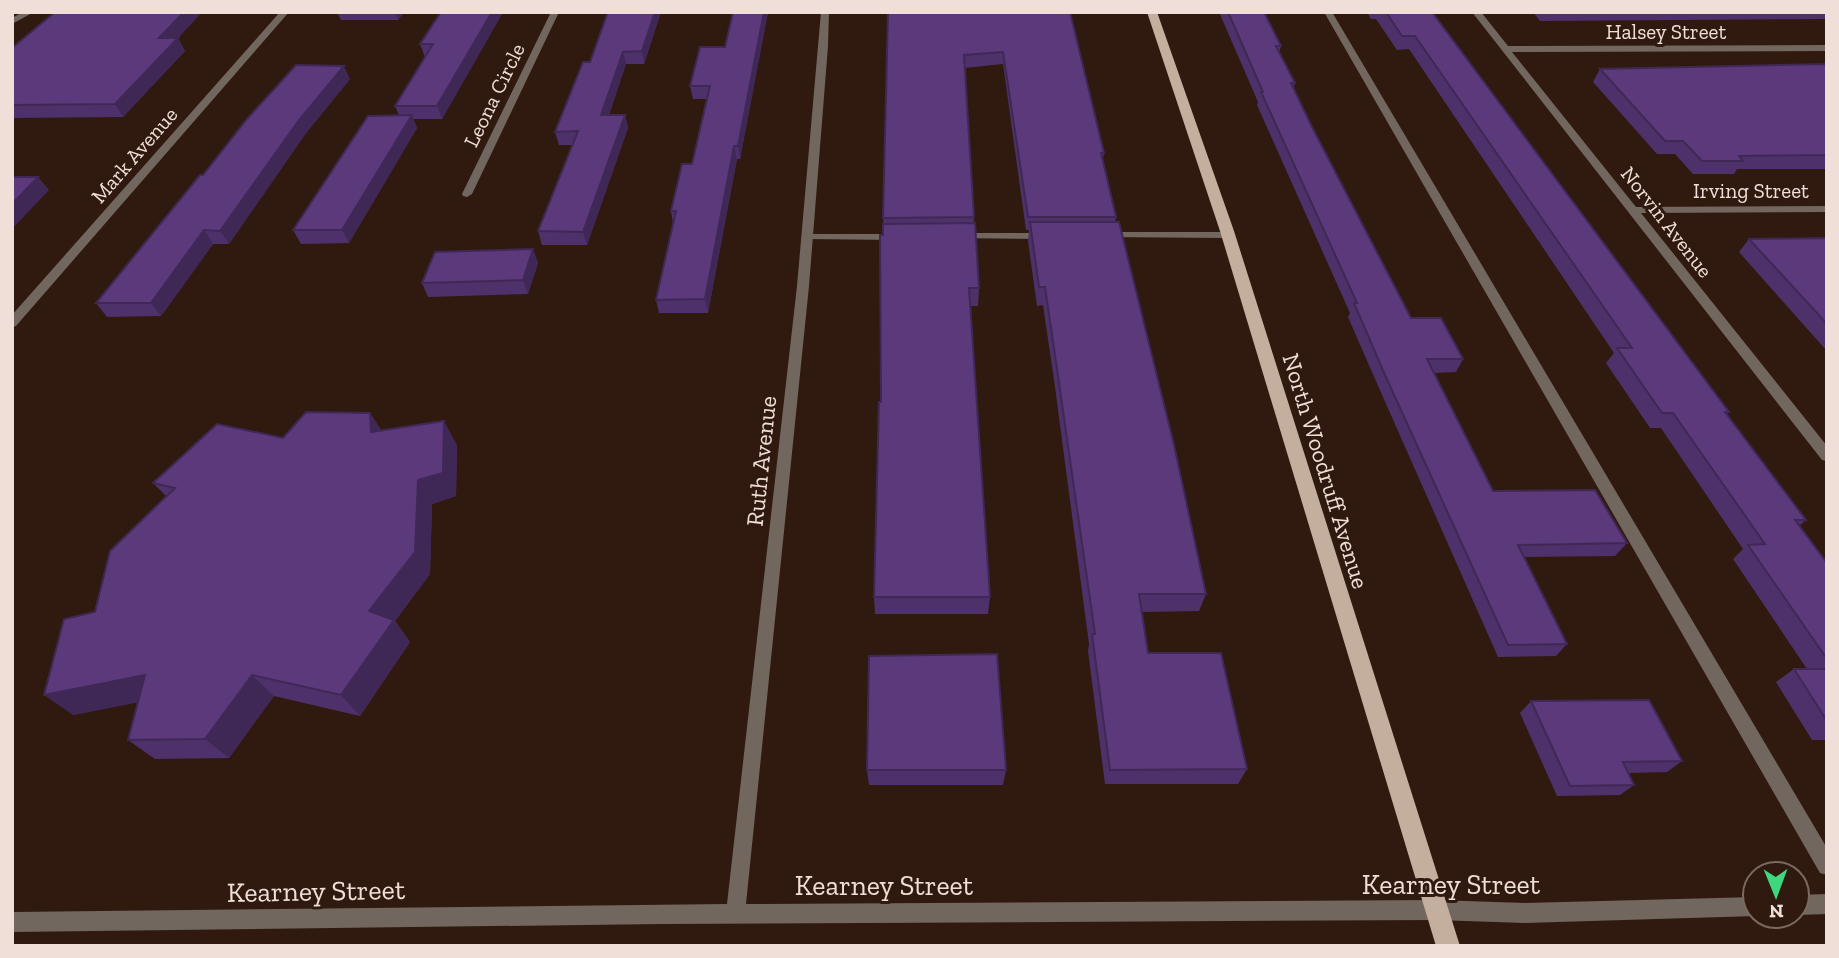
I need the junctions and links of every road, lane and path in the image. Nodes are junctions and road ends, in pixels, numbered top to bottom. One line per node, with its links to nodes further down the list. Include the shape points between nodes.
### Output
1 (30, 12): 8 (street)
2 (285, 12): 20 (street, Mark Avenue)
3 (555, 12): 11 (street, Leona Circle)
4 (825, 12): 17 (street, Ruth Avenue)
5 (1152, 12): 14 (main road, North Woodruff Avenue)
6 (1328, 12): 22 (street)
7 (1476, 12): 10 (street, Norvin Avenue)
8 (12, 21)
9 (1827, 48): 10 (street, Halsey Street)
10 (1505, 49): 13 (street, Norvin Avenue)
11 (467, 194)
12 (1827, 209): 13 (street, Irving Street)
13 (1634, 210): 21 (street, Norvin Avenue)
14 (1227, 234): 15 (street); 24 (main road, North Woodruff Avenue)
15 (1090, 235)
16 (1065, 236): 19 (street)
17 (807, 237): 18 (street); 25 (street, Ruth Avenue)
18 (908, 237)
19 (948, 237)
20 (12, 323)
21 (1827, 456)
22 (1827, 866)
23 (1741, 906): 24 (street, Kearney Street)
24 (1436, 911): 25 (street, Kearney Street); 27 (main road, North Woodruff Avenue)
25 (735, 914): 26 (street, Kearney Street)
26 (12, 922)
27 (1448, 946)

